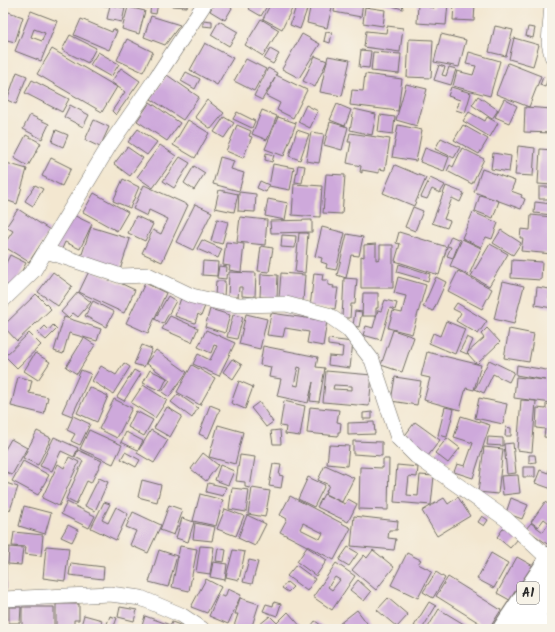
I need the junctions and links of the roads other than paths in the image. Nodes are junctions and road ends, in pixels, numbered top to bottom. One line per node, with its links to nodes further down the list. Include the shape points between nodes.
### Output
1 (205, 3): 4 (street, via 109,146)
2 (552, 4): 3 (street, via 549,43)
3 (552, 56)
4 (46, 251): 5 (street, via 34,270); 6 (street, via 121,276 148,275 192,296 218,302 240,305 286,304 328,315 348,329 372,360 398,438 416,456 506,519)
5 (3, 300)
6 (551, 559): 12 (highway, A1)
7 (552, 587): 9 (highway, A1)
8 (3, 599): 11 (street, via 110,594 141,598 182,615)
9 (528, 622): 10 (street)
10 (552, 627)
11 (202, 629)
12 (504, 629)

